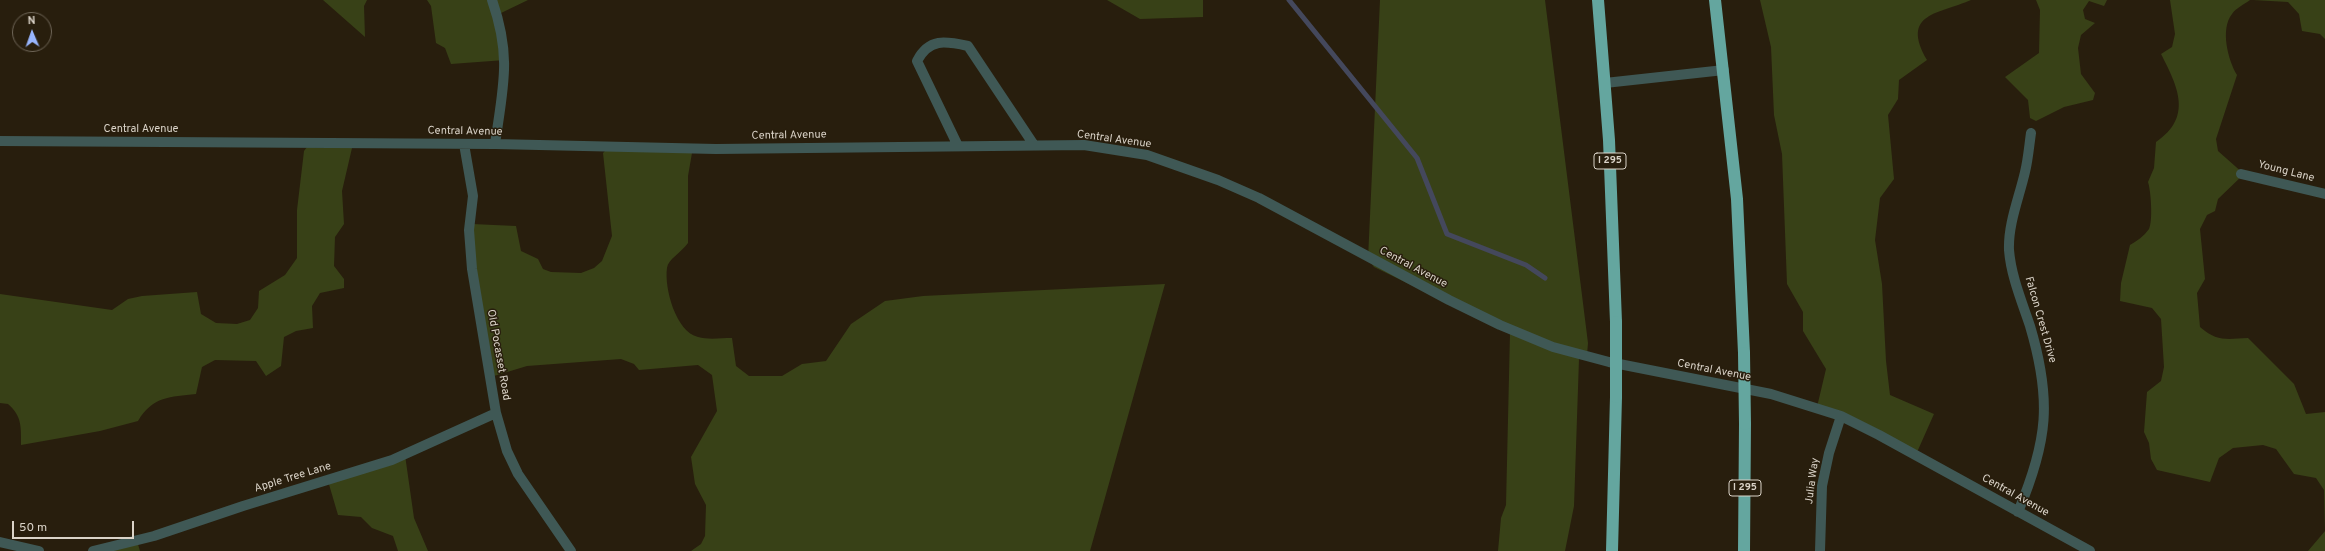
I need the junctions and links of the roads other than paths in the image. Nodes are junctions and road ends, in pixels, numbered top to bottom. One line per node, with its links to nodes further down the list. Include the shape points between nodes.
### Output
1 (492, 0): 9 (street, via 499,21 506,65 504,93)
2 (1598, 0): 5 (highway, I 295)
3 (1716, 0): 4 (highway, I 295)
4 (1724, 70): 5 (street); 22 (highway, I 295, bridge, via 1737,199 1744,353)
5 (1605, 83): 21 (highway, I 295, bridge, via 1616,322)
6 (2031, 134): 16 (street, Falcon Crest Drive, via 2025,172 2012,223 2009,250 2041,365 2045,406 2042,437 2033,472)
7 (0, 141): 8 (street, Central Avenue)
8 (464, 144): 9 (street, Central Avenue); 14 (street, Old Pocasset Road, via 473,196 470,230 472,269)
9 (494, 144): 11 (street, Central Avenue, via 716,150)
10 (1034, 145): 11 (street, Central Avenue); 11 (street, via 968,46 947,41 929,45 917,61); 15 (street, Central Avenue, via 1084,145 1147,155 1177,164 1259,198 1449,300 1553,347 1609,362 1771,394)
11 (958, 146)
12 (2241, 174): 13 (street, Young Lane)
13 (2325, 194)
14 (496, 413): 19 (street, Apple Tree Lane, via 392,460 154,536); 20 (street, Old Pocasset Road, via 507,451 518,474)
15 (1841, 416): 16 (street, Central Avenue); 23 (street, Julia Way, via 1822,486)
16 (2018, 512): 24 (street, Central Avenue)
17 (0, 542): 18 (street)
18 (39, 551)
19 (93, 551)
20 (571, 551)
21 (1612, 551)
22 (1744, 551)
23 (1820, 551)
24 (2090, 551)

